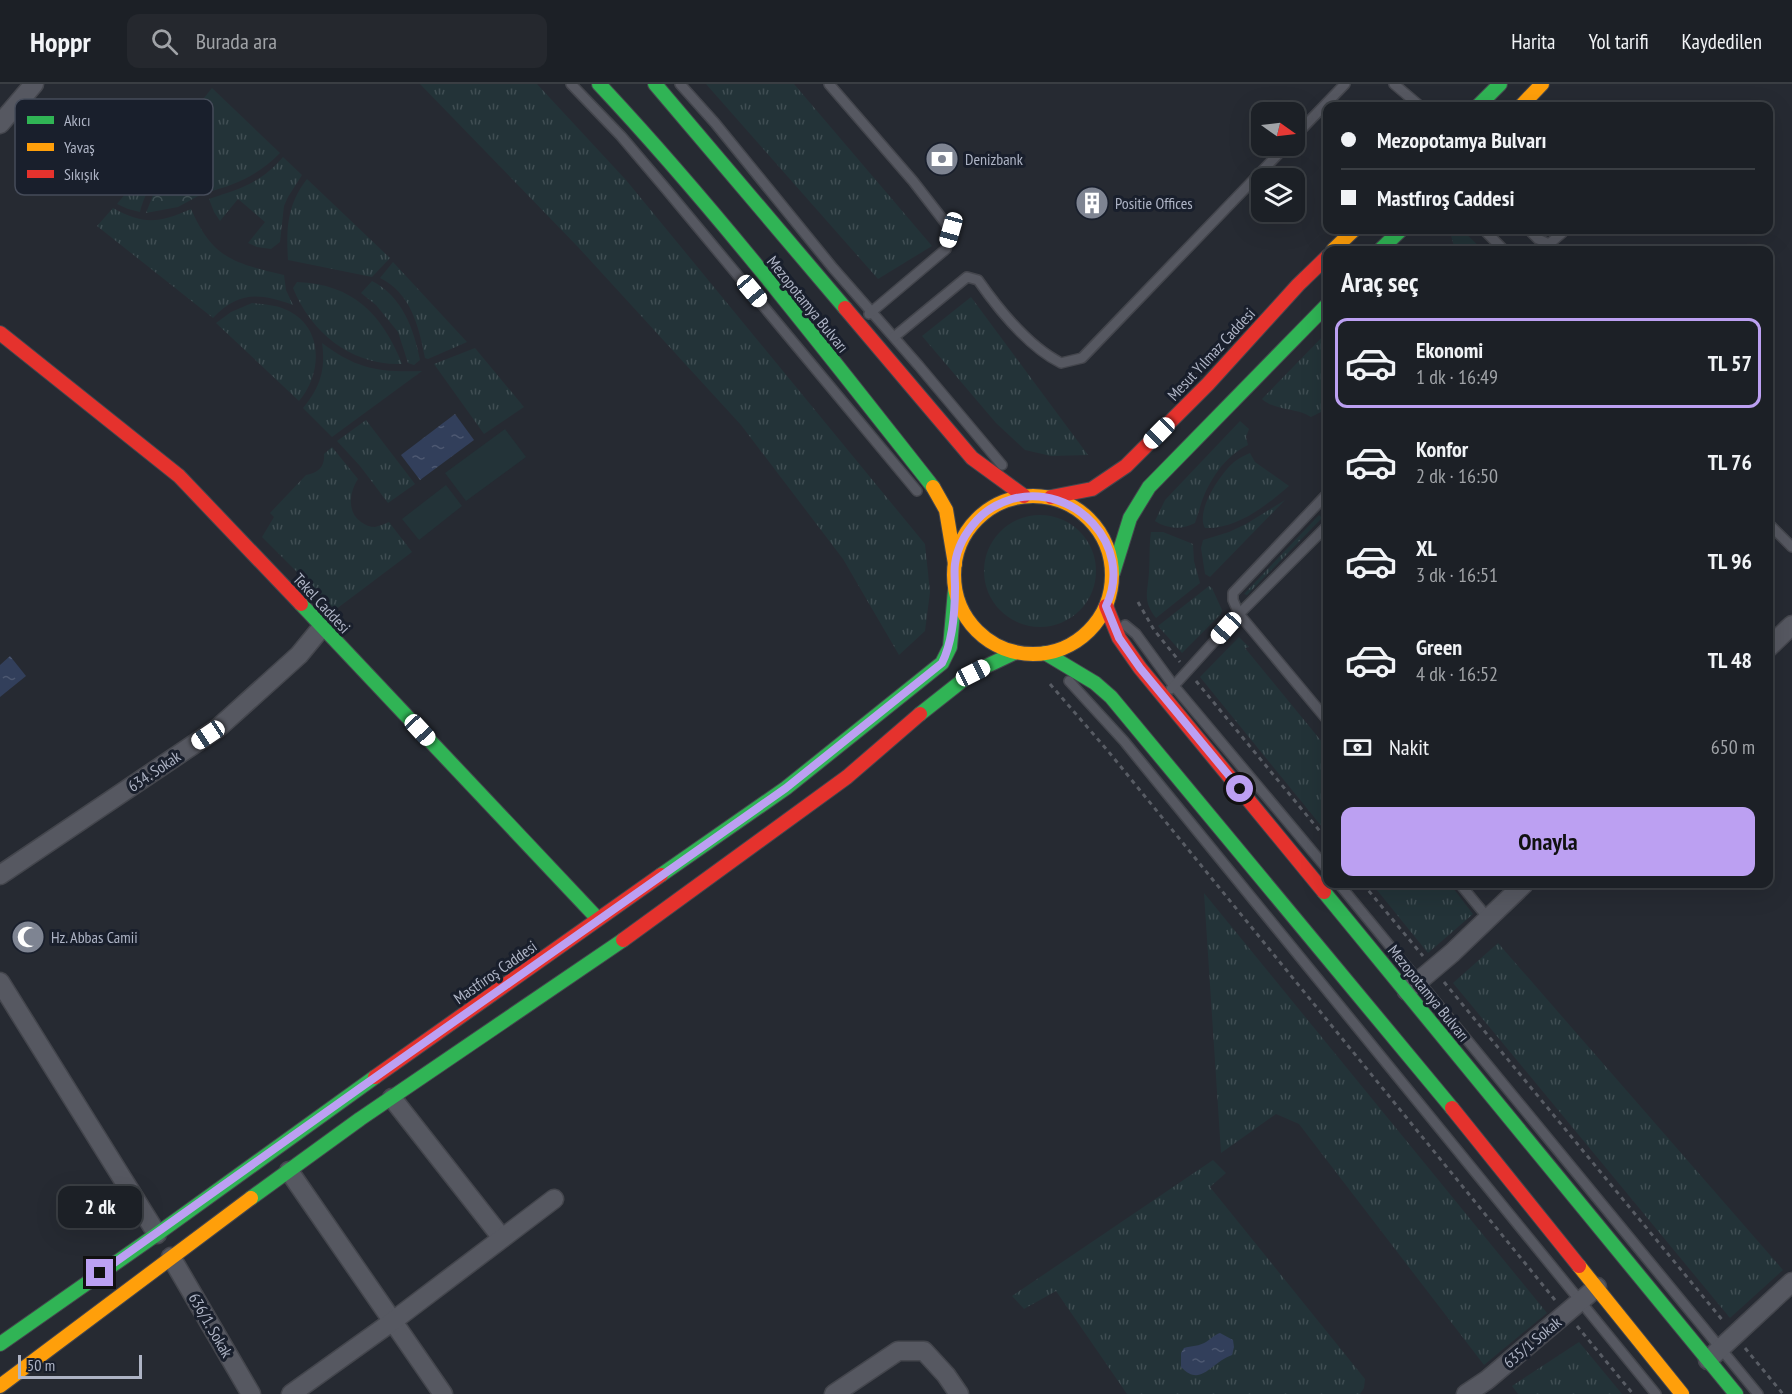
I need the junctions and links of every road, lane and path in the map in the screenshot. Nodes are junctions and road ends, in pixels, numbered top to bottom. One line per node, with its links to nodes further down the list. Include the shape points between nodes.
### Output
1 (34, 84): 11 (street)
2 (572, 84): 38 (lane, via 659,180)
3 (599, 84): 43 (main road, Mezopotamya Bulvarı, via 779,293 935,490 946,510)
4 (655, 84): 32 (main road, Mezopotamya Bulvarı)
5 (680, 84): 31 (lane)
6 (829, 84): 31 (lane, via 951,230 946,249)
7 (1345, 84): 12 (lane)
8 (1394, 84): 13 (lane)
9 (1500, 84): 14 (main road)
10 (1542, 84): 15 (main road)
11 (21, 99)
12 (1328, 102)
13 (1415, 102)
14 (1482, 102)
15 (1525, 102)
16 (15, 106): 18 (street)
17 (1323, 107): 19 (lane)
18 (0, 124)
19 (1305, 126)
20 (1276, 156): 34 (lane, via 1082,358 1061,363 1046,356 996,306 978,280 967,278)
21 (1350, 234): 26 (main road)
22 (1397, 234): 27 (main road)
23 (1488, 234): 28 (lane)
24 (1533, 234): 25 (lane, via 1549,244)
25 (1561, 234)
26 (1337, 246)
27 (1384, 246)
28 (1500, 246)
29 (1323, 261): 36 (main road, Mesut Yılmaz Caddesi, via 1126,466 1092,489)
30 (1323, 309): 44 (main road, via 1136,503)
31 (872, 312): 32 (lane); 34 (lane)
32 (857, 322): 35 (main road, Mezopotamya Bulvarı, via 972,458)
33 (0, 333): 50 (main road, Tekel Caddesi, via 179,476)
34 (894, 337): 35 (lane)
35 (1024, 496): 36 (main road); 43 (main road, via 999,503 978,518 962,539)
36 (1051, 497): 44 (main road, via 1075,507 1095,524 1108,547)
37 (1323, 498): 48 (lane, via 1233,592)
38 (925, 500)
39 (939, 526): 43 (lane)
40 (1773, 528): 42 (lane)
41 (1323, 530): 48 (lane)
42 (1792, 547)
43 (955, 564): 45 (main road)
44 (1113, 573): 47 (main road)
45 (955, 590): 52 (main road, via 962,612 976,630 993,644); 69 (main road, Mastfıroş Caddesi, via 950,647 942,663 786,788)
46 (1138, 602): 54 (path, via 1154,630)
47 (1107, 609): 53 (main road, via 1082,639); 56 (lane, via 1136,634); 57 (main road, Mezopotamya Bulvarı, via 1119,638)
48 (1239, 614): 54 (lane); 58 (lane)
49 (1792, 625): 51 (street)
50 (322, 627): 62 (street, 634. Sokak, via 298,655 218,728); 69 (main road, Tekel Caddesi)
51 (1773, 643)
52 (1014, 653): 53 (main road); 72 (main road, via 973,673 847,777 589,965)
53 (1047, 655): 79 (main road, via 1111,697); 80 (lane, via 1124,741)
54 (1188, 671): 56 (lane); 59 (path)
55 (1044, 677): 81 (path)
56 (1174, 686): 57 (lane); 60 (lane)
57 (1164, 697): 61 (main road, Mezopotamya Bulvarı)
58 (1323, 715)
59 (1323, 835)
60 (1323, 864)
61 (1323, 873)
62 (0, 875)
63 (1337, 888): 70 (main road, Mezopotamya Bulvarı)
64 (1342, 888): 70 (lane)
65 (1365, 888): 70 (path)
66 (1463, 888): 68 (lane)
67 (1520, 888): 68 (street)
68 (1488, 918): 70 (street)
69 (598, 920): 75 (main road, Mastfıroş Caddesi)
70 (1420, 980): 83 (path); 85 (main road, Mezopotamya Bulvarı)
71 (0, 982): 75 (street)
72 (392, 1098): 73 (main road); 76 (street)
73 (289, 1171): 77 (main road); 82 (street)
74 (554, 1198): 76 (street)
75 (157, 1234): 84 (main road, Mastfıroş Caddesi)
76 (502, 1238): 82 (street)
77 (171, 1257): 86 (main road); 87 (street, 636/1. Sokak)
78 (1792, 1282): 83 (street)
79 (1597, 1287): 80 (street, 635/1 Sokak); 95 (main road)
80 (1581, 1301): 81 (street, 635/1 Sokak); 94 (lane)
81 (1566, 1313): 92 (street, 635/1 Sokak); 93 (path)
82 (393, 1321): 88 (street); 89 (street)
83 (1734, 1335): 85 (street); 98 (path)
84 (0, 1344)
85 (1715, 1354): 96 (main road, Mezopotamya Bulvarı); 97 (lane)
86 (0, 1386)
87 (251, 1394)
88 (291, 1394)
89 (443, 1394)
90 (834, 1394): 91 (street, via 898,1351 924,1351)
91 (958, 1394)
92 (1466, 1394)
93 (1633, 1394)
94 (1656, 1394)
95 (1682, 1394)
96 (1736, 1394)
97 (1758, 1394)
98 (1783, 1394)

